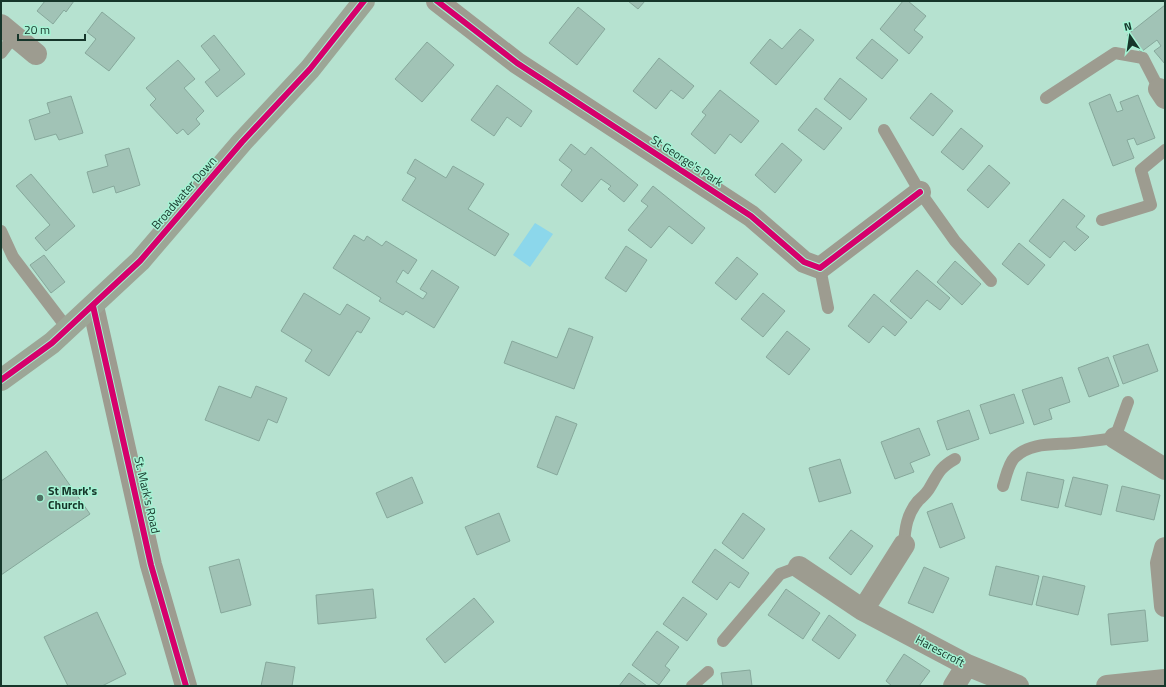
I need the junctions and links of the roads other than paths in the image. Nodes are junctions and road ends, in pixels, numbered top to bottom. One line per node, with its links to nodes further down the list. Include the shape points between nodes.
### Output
1 (364, 1): 15 (street, Broadwater Down, via 310,69 242,142 140,261)
2 (437, 1): 13 (street, St George's Park, via 517,63 751,216 804,262)
3 (8, 30): 4 (lane); 5 (street)
4 (1, 54)
5 (36, 54)
6 (1162, 94): 7 (lane, via 1143,58 1115,53)
7 (1046, 98)
8 (884, 130): 10 (lane)
9 (1165, 150): 11 (lane, via 1141,170 1152,205)
10 (920, 192): 13 (street); 14 (lane, via 955,241)
11 (1102, 220)
12 (1, 231): 17 (lane, via 13,257)
13 (820, 268): 16 (lane)
14 (991, 281)
15 (93, 306): 17 (street, Broadwater Down); 33 (street, St. Mark's Road, via 151,565)
16 (828, 308)
17 (67, 328): 18 (street, Broadwater Down, via 52,344)
18 (1, 380)
19 (1128, 402): 20 (lane)
20 (1115, 438): 22 (street); 23 (lane, via 1042,445 1025,450 1014,458 1009,466)
21 (955, 459): 24 (lane, via 944,465 928,491 912,509 906,523)
22 (1165, 469)
23 (1003, 486)
24 (904, 545): 28 (street)
25 (1165, 548): 27 (street, via 1161,563)
26 (799, 567): 28 (street, Harescroft); 29 (lane, via 780,574)
27 (1165, 606)
28 (863, 610): 30 (street, Harescroft)
29 (723, 641)
30 (967, 665): 35 (street); 36 (street, Harescroft)
31 (708, 672): 34 (lane)
32 (1165, 680): 37 (street)
33 (186, 686)
34 (692, 686)
35 (954, 686)
36 (1018, 686)
37 (1107, 686)

